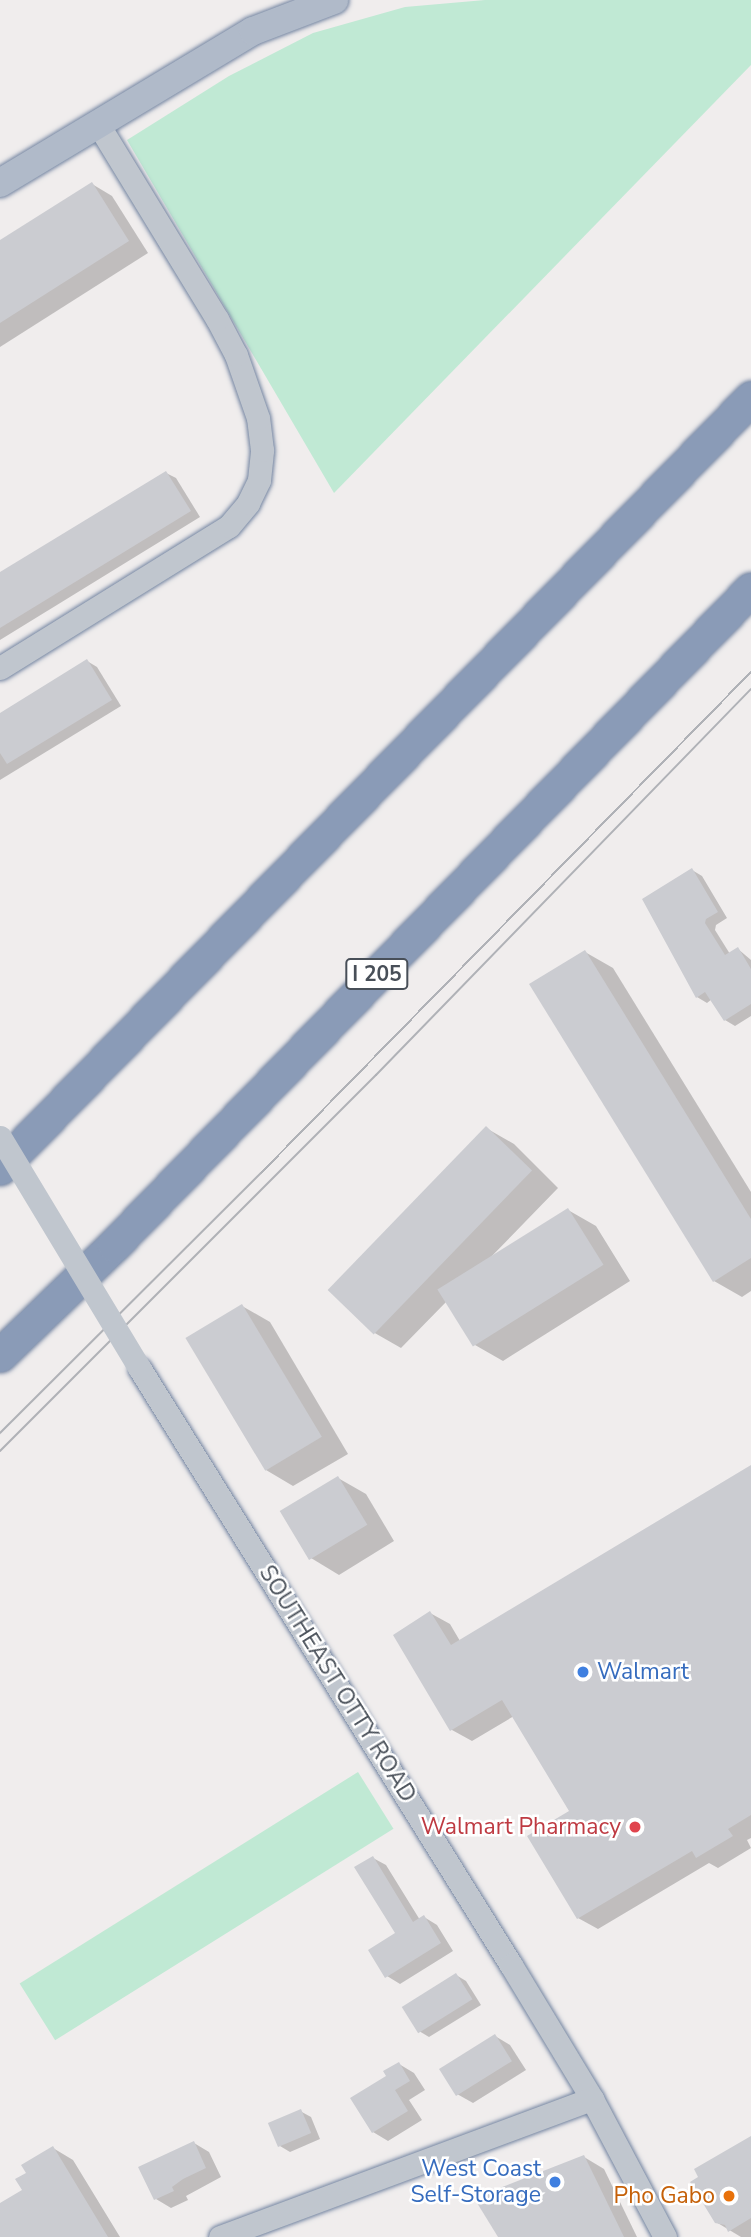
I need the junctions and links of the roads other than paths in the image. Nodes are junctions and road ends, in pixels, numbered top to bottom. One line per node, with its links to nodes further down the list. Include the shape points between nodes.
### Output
1 (334, 0): 2 (main road, via 253,32)
2 (98, 124): 3 (main road); 6 (street, via 236,355 258,418 259,480 229,526)
3 (0, 183)
4 (751, 398): 8 (highway)
5 (751, 589): 9 (highway, I 205, via 123,1236)
6 (0, 668)
7 (0, 1137): 10 (street, SOUTHEAST OTTY ROAD, bridge)
8 (0, 1168)
9 (0, 1356)
10 (592, 2099): 11 (street); 12 (street, SOUTHEAST OTTY ROAD)
11 (220, 2237)
12 (665, 2237)

